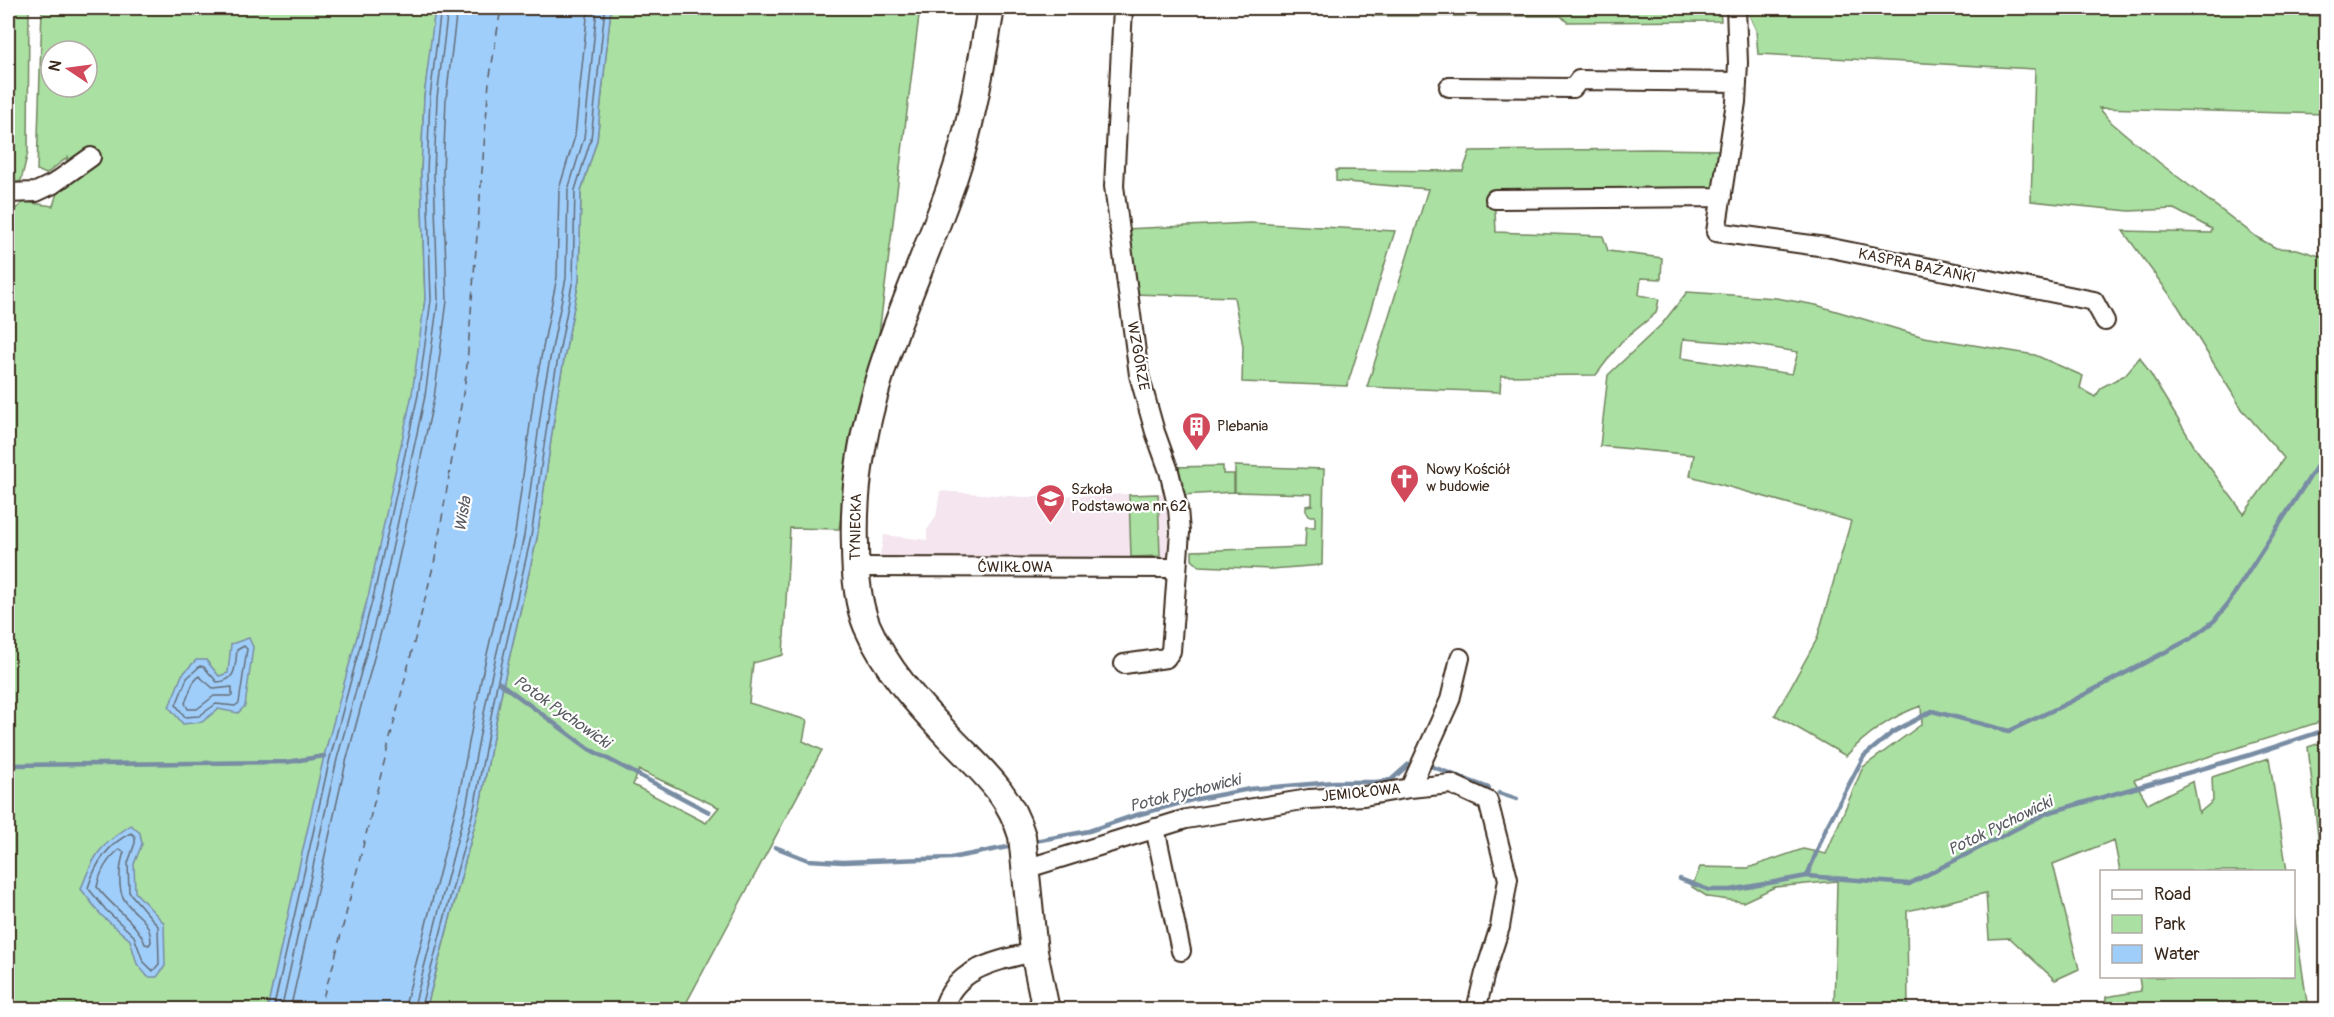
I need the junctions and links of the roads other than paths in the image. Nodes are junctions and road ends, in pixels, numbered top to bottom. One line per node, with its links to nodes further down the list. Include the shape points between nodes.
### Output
1 (991, 8): 11 (street, TYNIECKA, via 970,124 953,180 873,393 860,455)
2 (1124, 8): 12 (street, WZGÓRZE, via 1114,186 1139,375 1178,509)
3 (1736, 8): 4 (street)
4 (1737, 82): 5 (street, via 1579,80 1573,88); 8 (street)
5 (1449, 87)
6 (91, 157): 7 (street, via 36,192)
7 (8, 193)
8 (1722, 197): 9 (street); 10 (street, KASPRA BAŻANKI, via 1716,232 1826,247 2094,302)
9 (1495, 199)
10 (2105, 321)
11 (855, 567): 12 (street, ĆWIKŁOWA); 17 (street, TYNIECKA, via 866,624 889,667 1006,797 1022,836)
12 (1176, 568): 14 (street, WZGÓRZE, via 1171,651 1166,658)
13 (1460, 658): 15 (street, via 1450,700)
14 (1124, 664)
15 (1410, 788): 16 (street, JEMIOŁOWA, via 1218,812); 22 (street, JEMIOŁOWA, via 1451,784 1488,801 1508,879 1500,927)
16 (1155, 828): 17 (street, JEMIOŁOWA); 18 (street)
17 (1025, 869): 19 (street, TYNIECKA)
18 (1181, 951)
19 (1034, 952): 20 (street, via 971,971 956,983); 21 (street, TYNIECKA)
20 (943, 1010)
21 (1046, 1010)
22 (1476, 1010)

